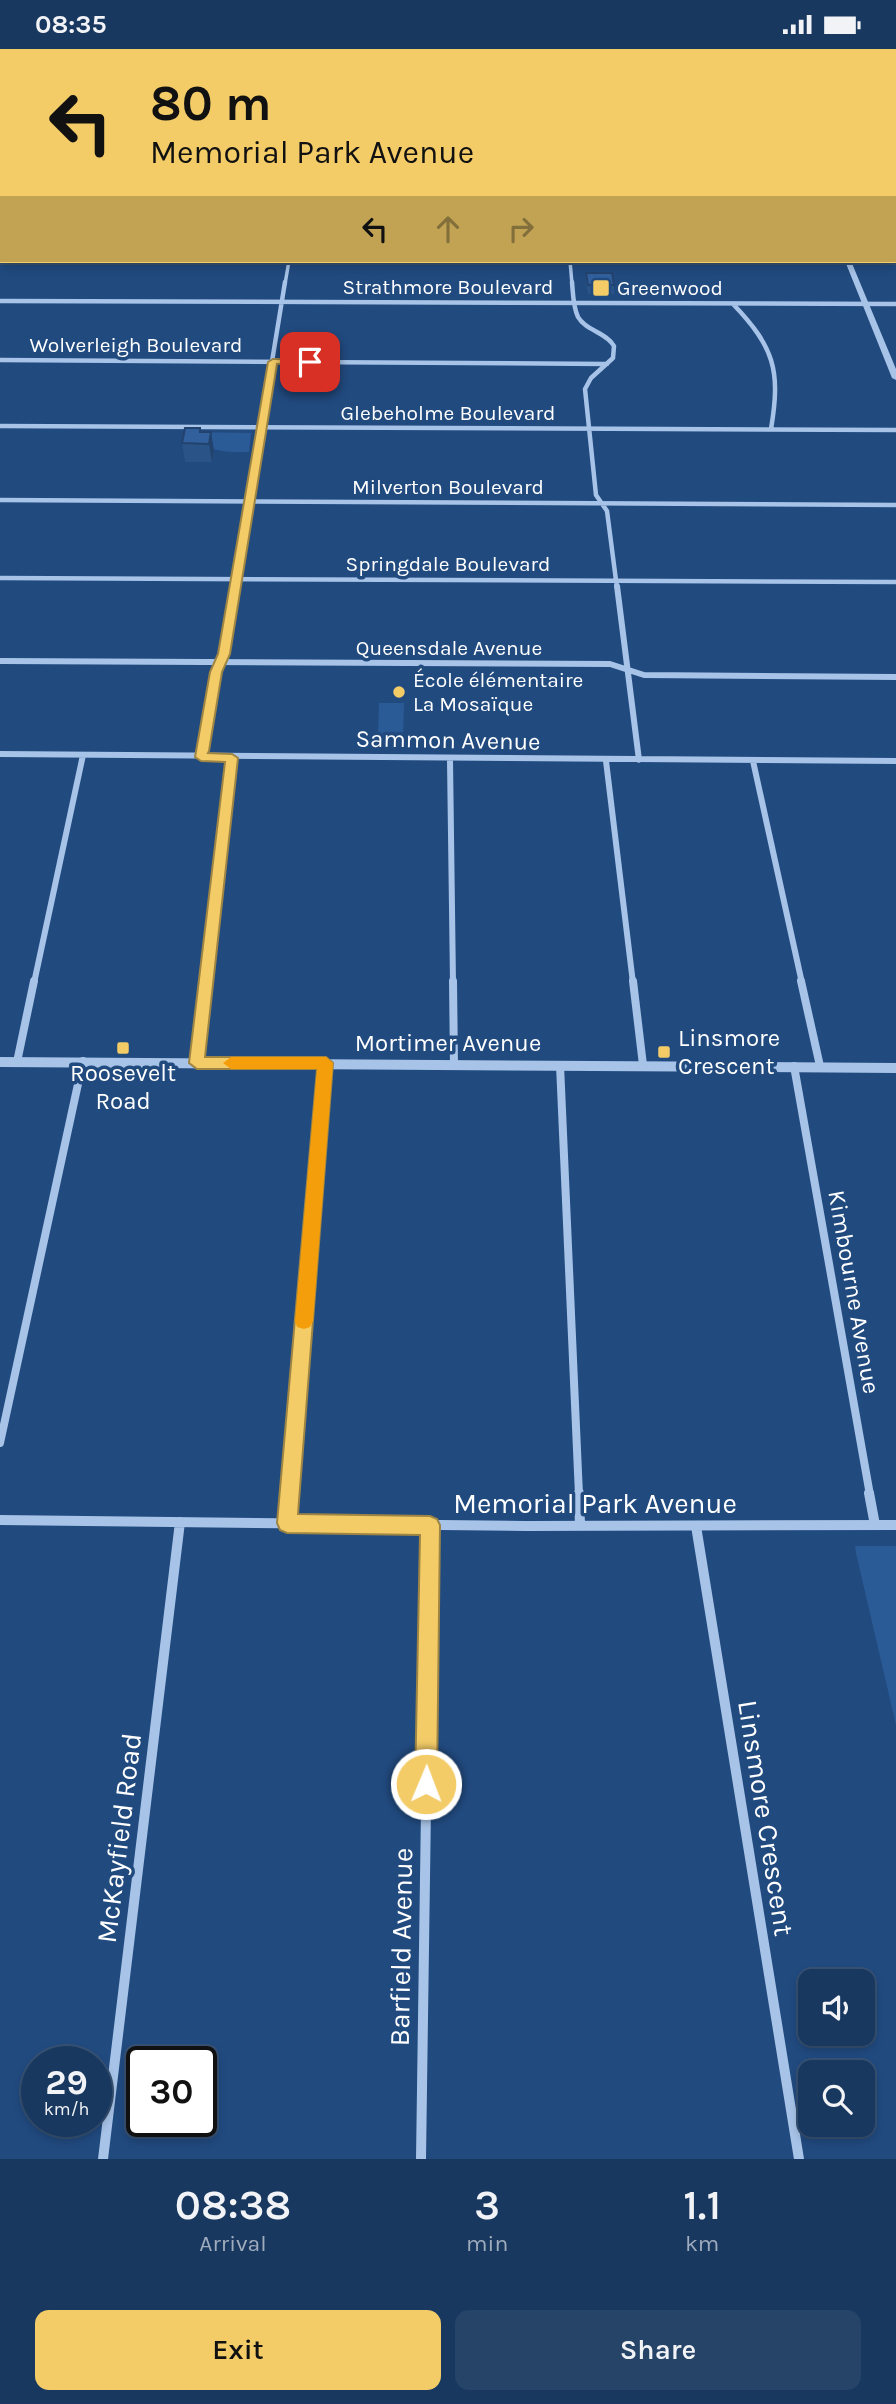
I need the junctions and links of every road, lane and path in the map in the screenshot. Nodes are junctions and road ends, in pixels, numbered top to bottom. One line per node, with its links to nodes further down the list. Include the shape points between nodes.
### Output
1 (289, 263): 5 (street)
2 (570, 263): 6 (street)
3 (849, 263): 8 (street)
4 (0, 301): 5 (street, Strathmore Boulevard)
5 (284, 302): 6 (street, Strathmore Boulevard); 11 (street)
6 (575, 304): 7 (street, Strathmore Boulevard); 12 (street, via 578,319 614,345 615,355)
7 (733, 304): 8 (street, Strathmore Boulevard); 16 (street, via 751,321 775,364 778,386)
8 (866, 304): 9 (street, Strathmore Boulevard); 13 (street)
9 (896, 304)
10 (0, 360): 11 (street, Wolverleigh Boulevard)
11 (273, 362): 12 (street, Wolverleigh Boulevard); 15 (street)
12 (607, 364): 17 (street, via 586,382)
13 (896, 378)
14 (0, 426): 15 (street, Glebeholme Boulevard)
15 (262, 428): 17 (street, Glebeholme Boulevard); 20 (street)
16 (771, 429): 17 (street, Glebeholme Boulevard); 18 (street, Glebeholme Boulevard)
17 (590, 430): 21 (street, via 596,495)
18 (896, 430)
19 (0, 500): 20 (street, Milverton Boulevard)
20 (250, 501): 21 (street, Milverton Boulevard); 24 (street)
21 (602, 503): 22 (street, Milverton Boulevard); 25 (street, via 607,511)
22 (896, 505)
23 (0, 577): 24 (street, Springdale Boulevard)
24 (237, 579): 25 (street, Springdale Boulevard); 28 (street)
25 (616, 581): 26 (street, Springdale Boulevard); 29 (street)
26 (896, 582)
27 (0, 661): 28 (street, Queensdale Avenue)
28 (220, 663): 29 (street, Queensdale Avenue, via 610,664); 33 (street)
29 (629, 670): 30 (street, Queensdale Avenue, via 644,675); 36 (street)
30 (896, 677)
31 (0, 754): 32 (street, Sammon Avenue)
32 (83, 755): 33 (street, Sammon Avenue); 42 (street)
33 (201, 757): 34 (street, Sammon Avenue)
34 (232, 758): 35 (street, Sammon Avenue); 43 (street)
35 (450, 759): 37 (street, Sammon Avenue); 45 (street)
36 (639, 760): 37 (street, Sammon Avenue); 38 (street, Sammon Avenue)
37 (606, 761): 47 (street)
38 (753, 761): 39 (street, Sammon Avenue); 49 (street)
39 (896, 761)
40 (83, 1061): 42 (street, Mortimer Avenue); 43 (street, Mortimer Avenue); 51 (street)
41 (0, 1062): 42 (street, Mortimer Avenue)
42 (17, 1062)
43 (197, 1063): 44 (street, Mortimer Avenue)
44 (326, 1063): 45 (street, Mortimer Avenue); 54 (street)
45 (454, 1064): 46 (street, Mortimer Avenue)
46 (560, 1065): 47 (street, Mortimer Avenue); 58 (street)
47 (643, 1065): 48 (street, Mortimer Avenue)
48 (794, 1066): 49 (street, Mortimer Avenue); 56 (street, Kimbourne Avenue)
49 (820, 1066): 50 (street, Mortimer Avenue)
50 (896, 1067)
51 (0, 1443)
52 (0, 1520): 53 (street, Memorial Park Avenue)
53 (180, 1523): 54 (street, Memorial Park Avenue); 60 (street, McKayfield Road)
54 (287, 1523): 55 (street, Memorial Park Avenue)
55 (430, 1525): 58 (street, Memorial Park Avenue); 61 (street, Barfield Avenue)
56 (875, 1525): 57 (street, Memorial Park Avenue); 59 (street, Memorial Park Avenue)
57 (896, 1525)
58 (580, 1526): 59 (street, Memorial Park Avenue)
59 (696, 1526): 62 (street, Linsmore Crescent)
60 (103, 2159)
61 (421, 2159)
62 (799, 2159)

